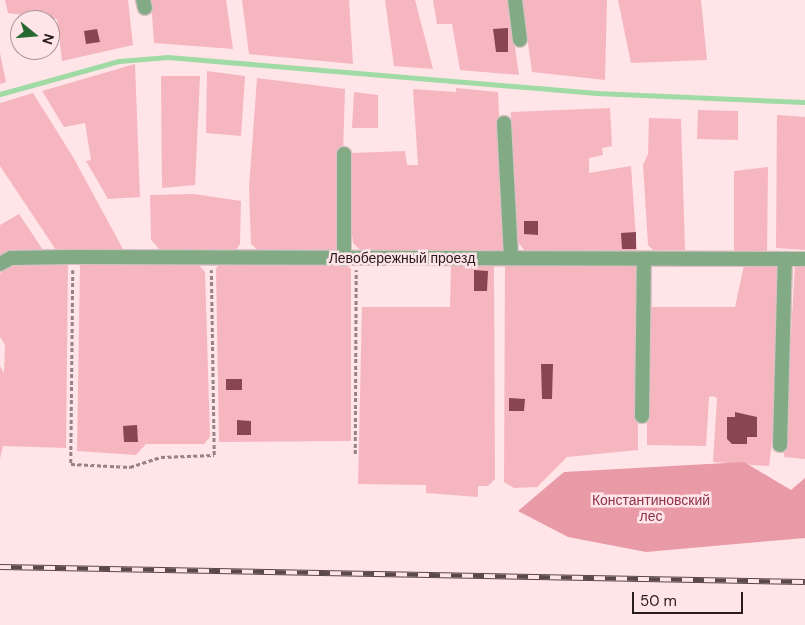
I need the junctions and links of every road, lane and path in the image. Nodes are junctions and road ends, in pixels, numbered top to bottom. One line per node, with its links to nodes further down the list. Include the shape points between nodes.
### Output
1 (515, 0): 2 (street)
2 (520, 40)
3 (504, 123): 6 (street)
4 (344, 154): 9 (street)
5 (210, 256): 7 (street, Левобережный проезд); 7 (path, via 214,455 161,457 130,467 70,464); 9 (street, Левобережный проезд)
6 (511, 256): 9 (street, Левобережный проезд); 10 (street, Левобережный проезд)
7 (72, 257): 12 (street, Левобережный проезд, via 11,258)
8 (805, 258): 11 (street, Левобережный проезд)
9 (350, 259): 15 (path)
10 (644, 259): 11 (street, Левобережный проезд); 13 (street)
11 (785, 259): 14 (street)
12 (0, 264)
13 (642, 416)
14 (780, 445)
15 (355, 454)

